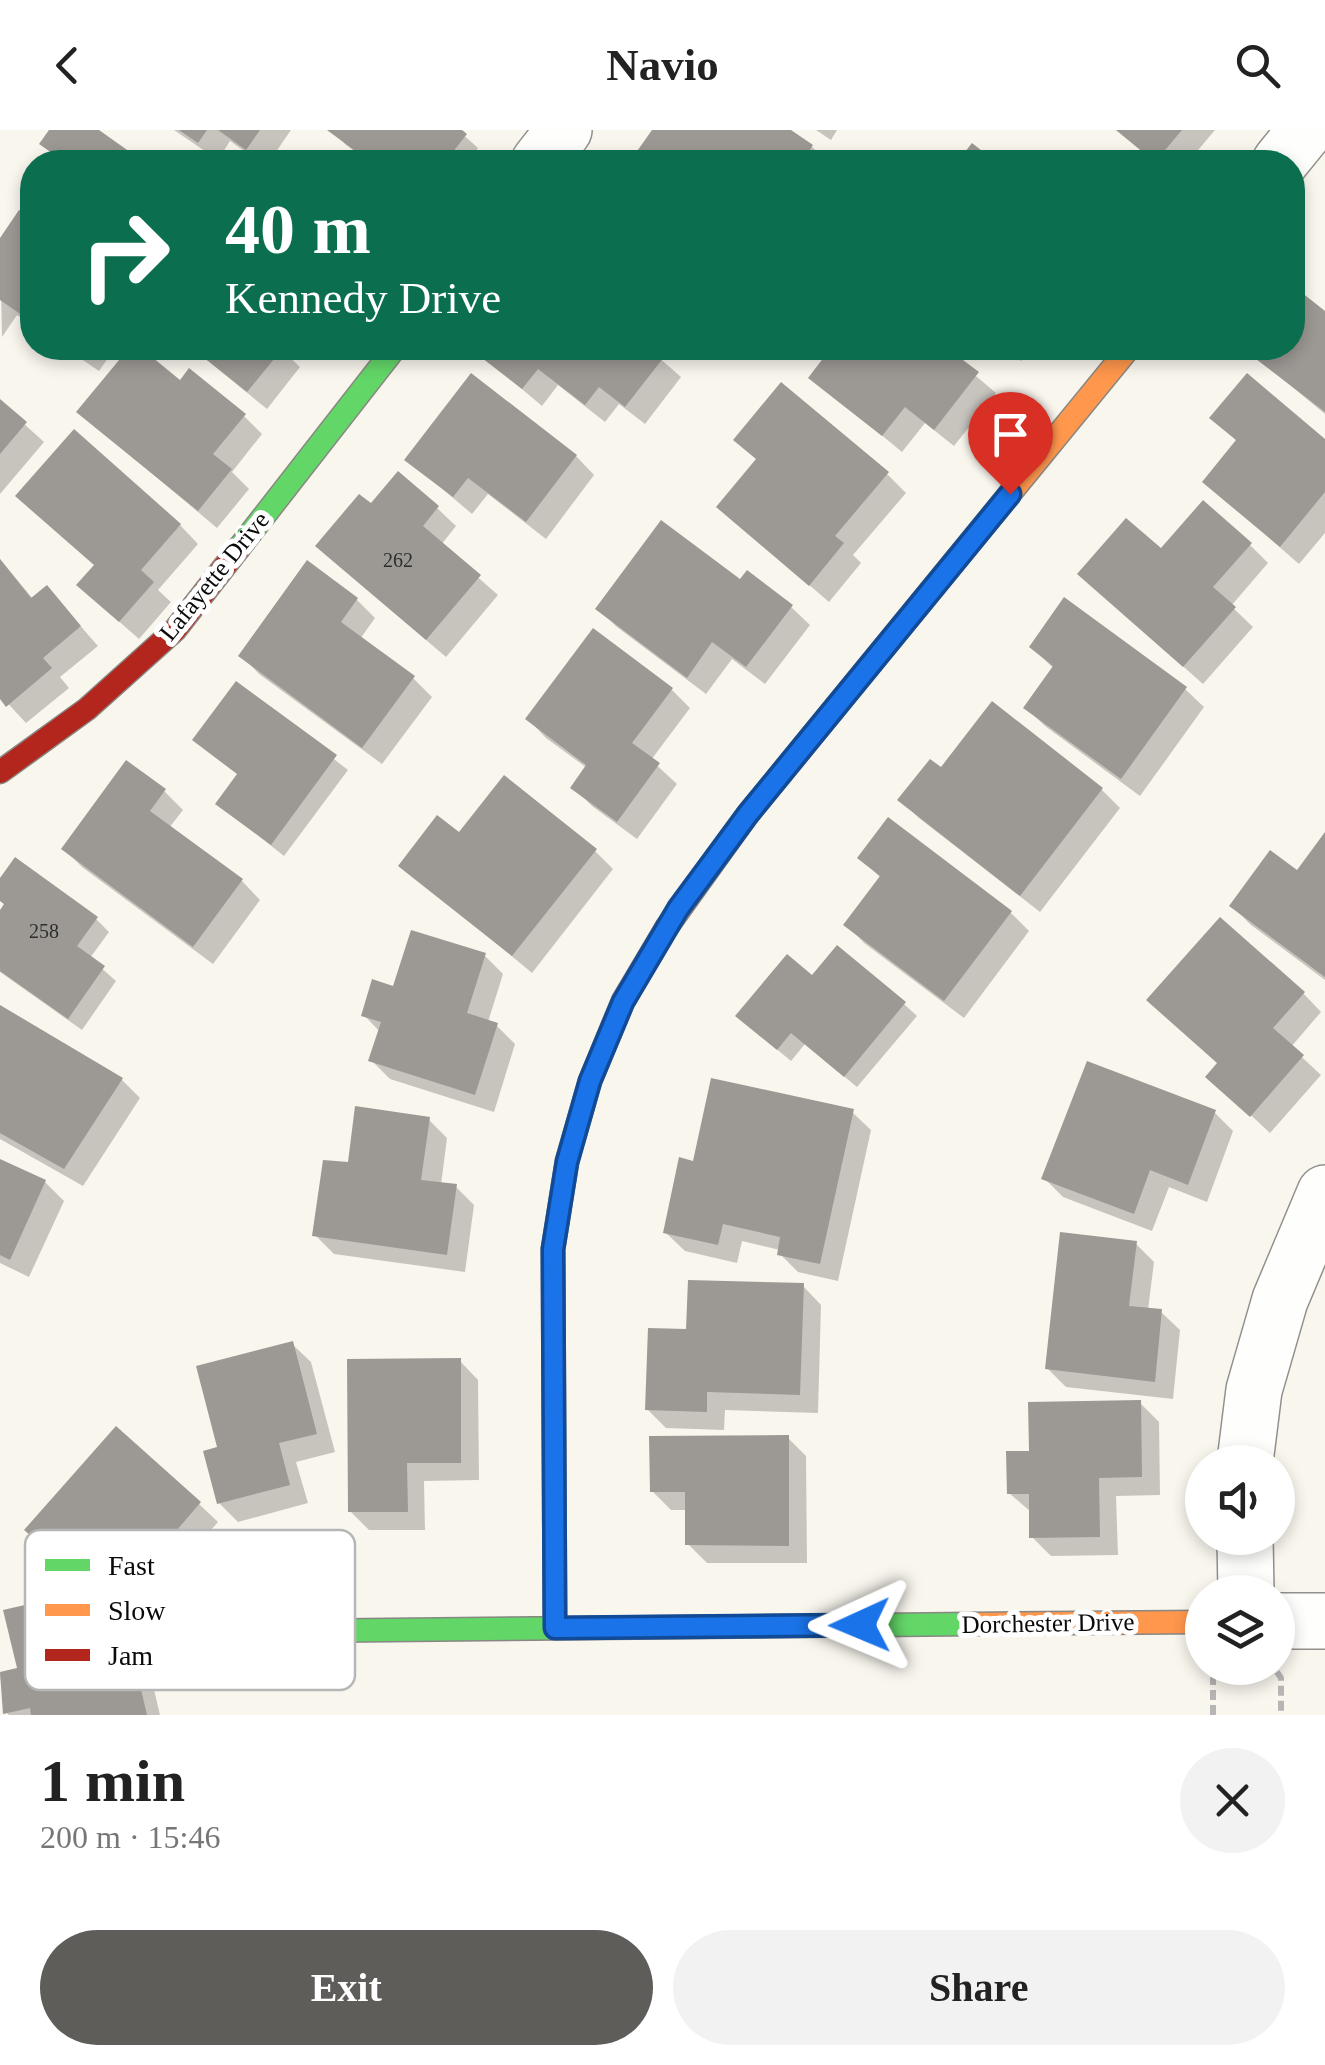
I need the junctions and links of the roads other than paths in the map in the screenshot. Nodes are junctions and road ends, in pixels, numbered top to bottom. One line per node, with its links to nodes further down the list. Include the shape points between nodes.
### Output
1 (564, 130): 3 (street)
2 (1306, 130): 4 (street)
3 (548, 150)
4 (1290, 150)
5 (385, 360): 7 (street, Lafayette Drive, via 174,630 87,709)
6 (1119, 360): 13 (street, via 748,814 678,909 623,1002 576,1129 553,1249)
7 (0, 772)
8 (1325, 1193): 9 (street, via 1274,1318 1254,1390)
9 (1248, 1445)
10 (1295, 1621): 11 (street)
11 (1325, 1621)
12 (1185, 1622): 13 (street, Dorchester Drive)
13 (555, 1628): 14 (street, Dorchester Drive)
14 (355, 1631)

